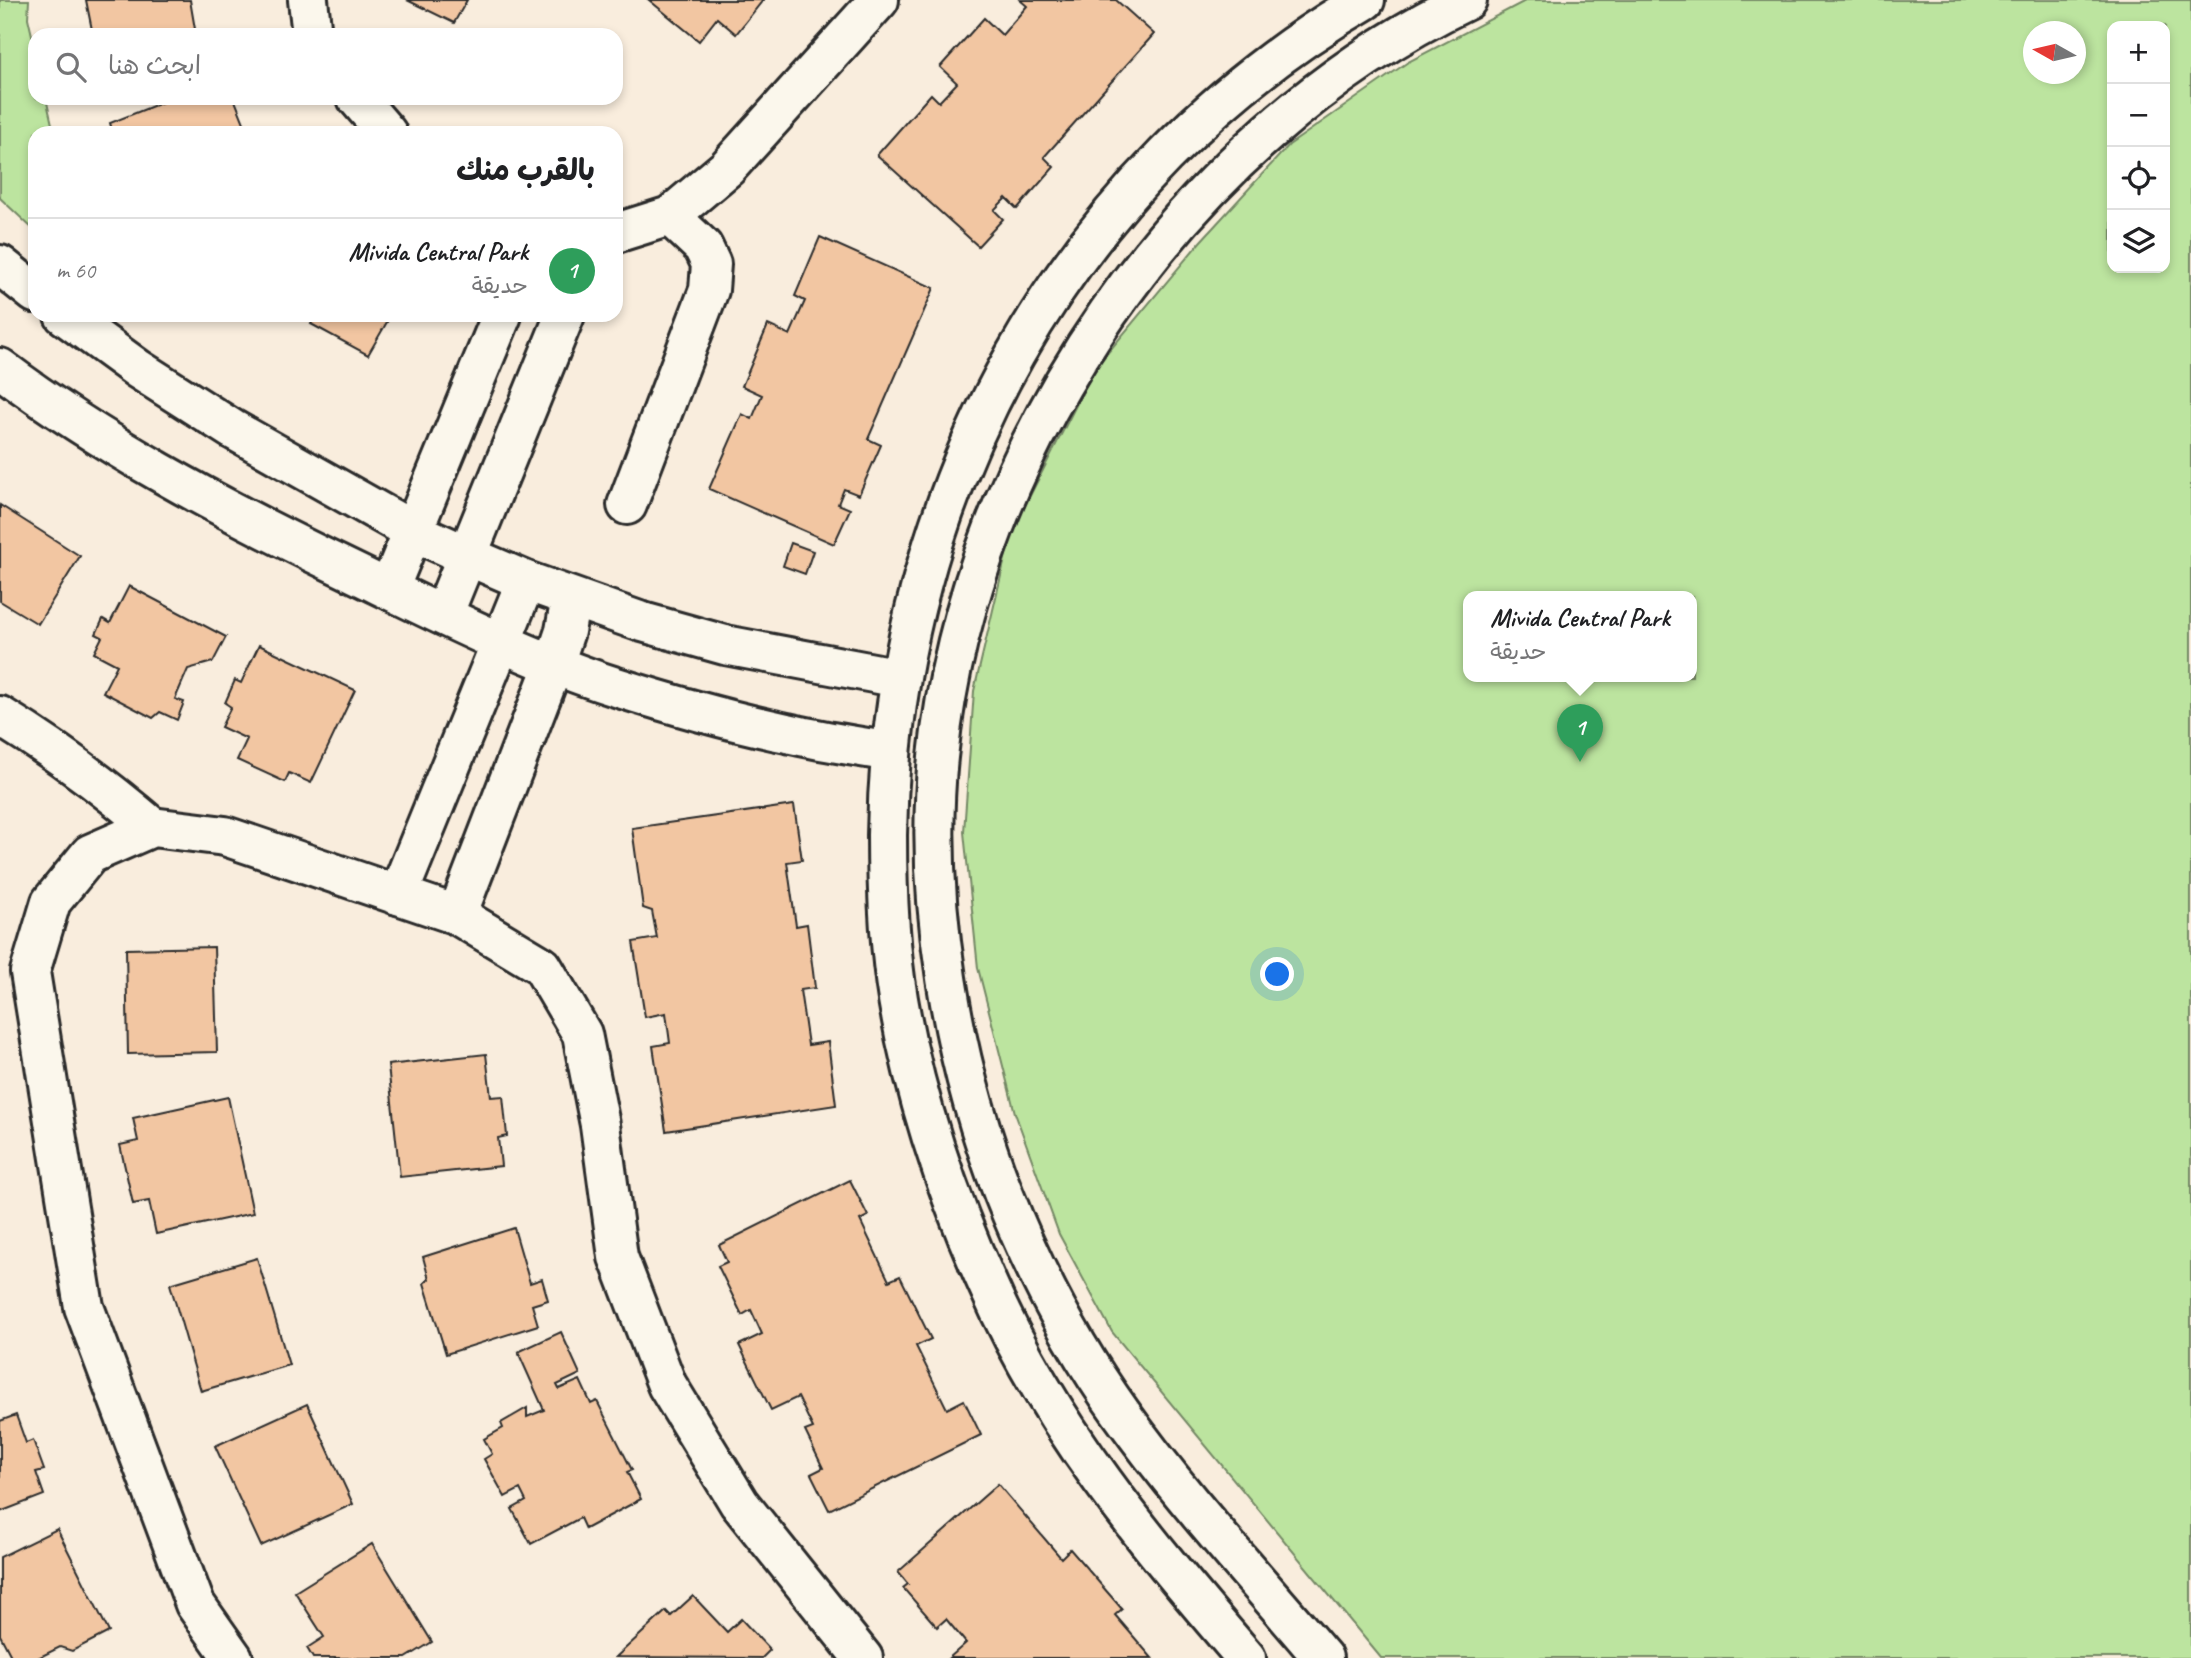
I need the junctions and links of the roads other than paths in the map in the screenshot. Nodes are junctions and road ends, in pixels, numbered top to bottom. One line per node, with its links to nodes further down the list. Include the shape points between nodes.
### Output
1 (308, 0): 5 (street)
2 (879, 0): 8 (street, via 727,168)
3 (1365, 0): 25 (street, via 1276,58 1220,104 1167,153 1073,263 1009,365 966,452 919,590)
4 (1467, 0): 34 (street, via 1402,36 1295,109 1175,228 1086,346 1038,429 978,567 948,688 938,759 934,840 947,984 973,1105 1005,1198 1076,1343 1120,1411 1168,1476)
5 (311, 28)
6 (362, 105): 7 (street)
7 (381, 126)
8 (670, 216): 9 (street); 16 (street, via 703,247 711,264 709,290)
9 (623, 231)
10 (0, 265): 11 (street)
11 (28, 287)
12 (74, 322): 17 (street, via 232,429)
13 (499, 322): 17 (street)
14 (562, 322): 18 (street)
15 (0, 368): 20 (street, via 144,462 265,529)
16 (627, 505)
17 (413, 531): 18 (street); 20 (street)
18 (468, 556): 19 (street); 22 (street)
19 (526, 581): 21 (street); 23 (street)
20 (389, 589): 22 (street)
21 (571, 598): 24 (street); 25 (street, via 725,645)
22 (443, 615): 23 (street)
23 (502, 642): 24 (street); 29 (street)
24 (554, 664): 27 (street, via 703,712); 30 (street)
25 (900, 678): 27 (street)
26 (0, 716): 28 (street, via 54,750)
27 (891, 752): 33 (street, via 887,864 898,999 919,1094 956,1211 1022,1355 1072,1439 1121,1509)
28 (152, 827): 29 (street, via 225,836); 31 (street, via 90,854 51,902 30,972 84,1307 195,1604)
29 (398, 895): 30 (street)
30 (457, 915): 32 (street, via 542,966 582,1034 618,1257 667,1385 739,1503)
31 (233, 1658)
32 (863, 1658)
33 (1246, 1658)
34 (1323, 1658)

